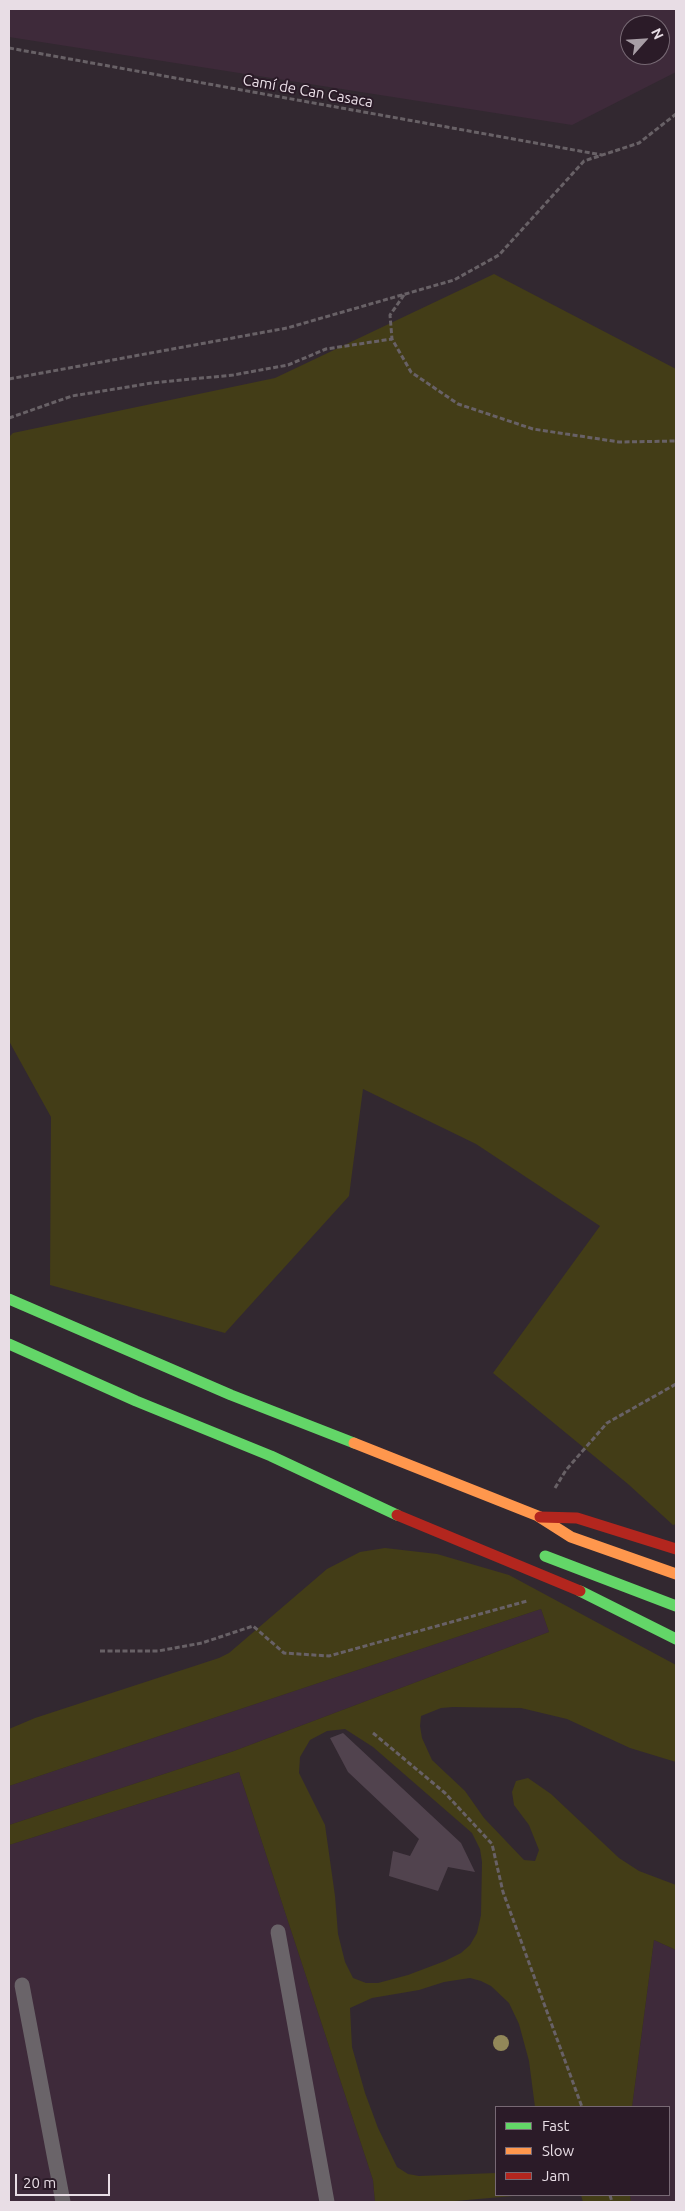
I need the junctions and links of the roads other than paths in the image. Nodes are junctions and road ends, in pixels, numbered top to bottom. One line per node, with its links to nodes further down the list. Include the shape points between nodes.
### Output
1 (9, 1299): 5 (highway, via 231,1395)
2 (9, 1344): 3 (highway)
3 (271, 1456): 4 (highway); 10 (highway, via 417,1524 566,1584)
4 (371, 1490)
5 (538, 1516): 6 (highway, via 577,1518); 8 (highway, via 571,1537)
6 (676, 1549)
7 (532, 1551): 9 (highway)
8 (676, 1574)
9 (676, 1606)
10 (676, 1639)
11 (278, 1932): 14 (lane)
12 (22, 1985): 13 (lane)
13 (63, 2202)
14 (327, 2202)

